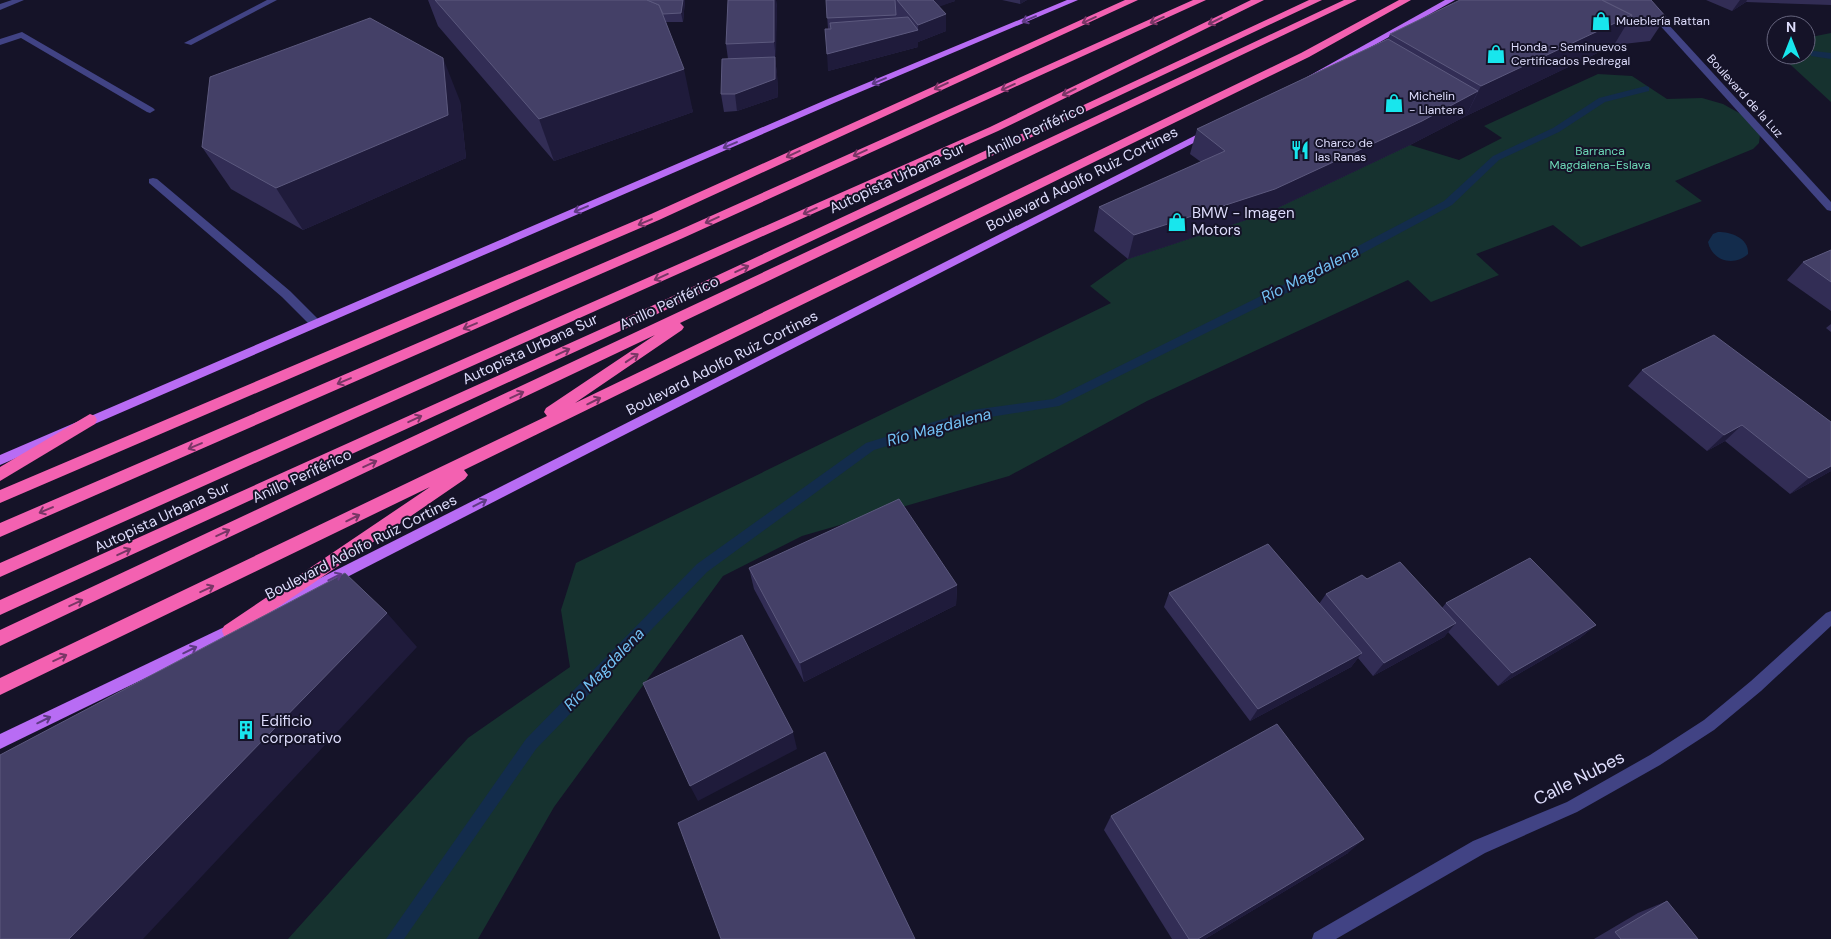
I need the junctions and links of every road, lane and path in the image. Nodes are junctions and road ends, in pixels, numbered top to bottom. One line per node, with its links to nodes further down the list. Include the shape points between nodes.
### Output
1 (20, 0): 12 (street)
2 (273, 0): 14 (street)
3 (1074, 0): 21 (main road, one-way to 21)
4 (1133, 0): 25 (highway, one-way to 25, via 656,217)
5 (1201, 0): 26 (highway, one-way to 26, via 679,235)
6 (1259, 0): 27 (highway, Autopista Urbana Sur, one-way to 27, via 994,128)
7 (1317, 0): 28 (highway, Autopista Urbana Sur, one-way to 7, via 633,320)
8 (1352, 0): 20 (highway, Anillo Periférico)
9 (1406, 0): 32 (highway, one-way to 9, via 1296,59)
10 (1451, 0): 15 (main road)
11 (1641, 0): 19 (street, Boulevard de la Luz)
12 (0, 7)
13 (0, 42): 16 (street, via 22,35)
14 (188, 42)
15 (1297, 84)
16 (150, 110)
17 (1220, 126): 30 (main road, Boulevard Adolfo Ruiz Cortines, one-way to 17)
18 (153, 181): 21 (street, via 286,294)
19 (1831, 208)
20 (718, 300): 30 (highway, one-way to 20); 31 (highway, Anillo Periférico, one-way to 20)
21 (315, 323): 22 (main road)
22 (90, 420): 23 (main road); 24 (highway)
23 (0, 460)
24 (0, 474)
25 (0, 497)
26 (0, 530)
27 (0, 570)
28 (0, 608)
29 (1831, 617): 34 (street, Calle Nubes, via 1709,725 1655,760 1572,807 1479,847)
30 (230, 631): 33 (main road, Boulevard Adolfo Ruiz Cortines, one-way to 30)
31 (0, 638)
32 (0, 686)
33 (0, 742)
34 (1320, 939)

